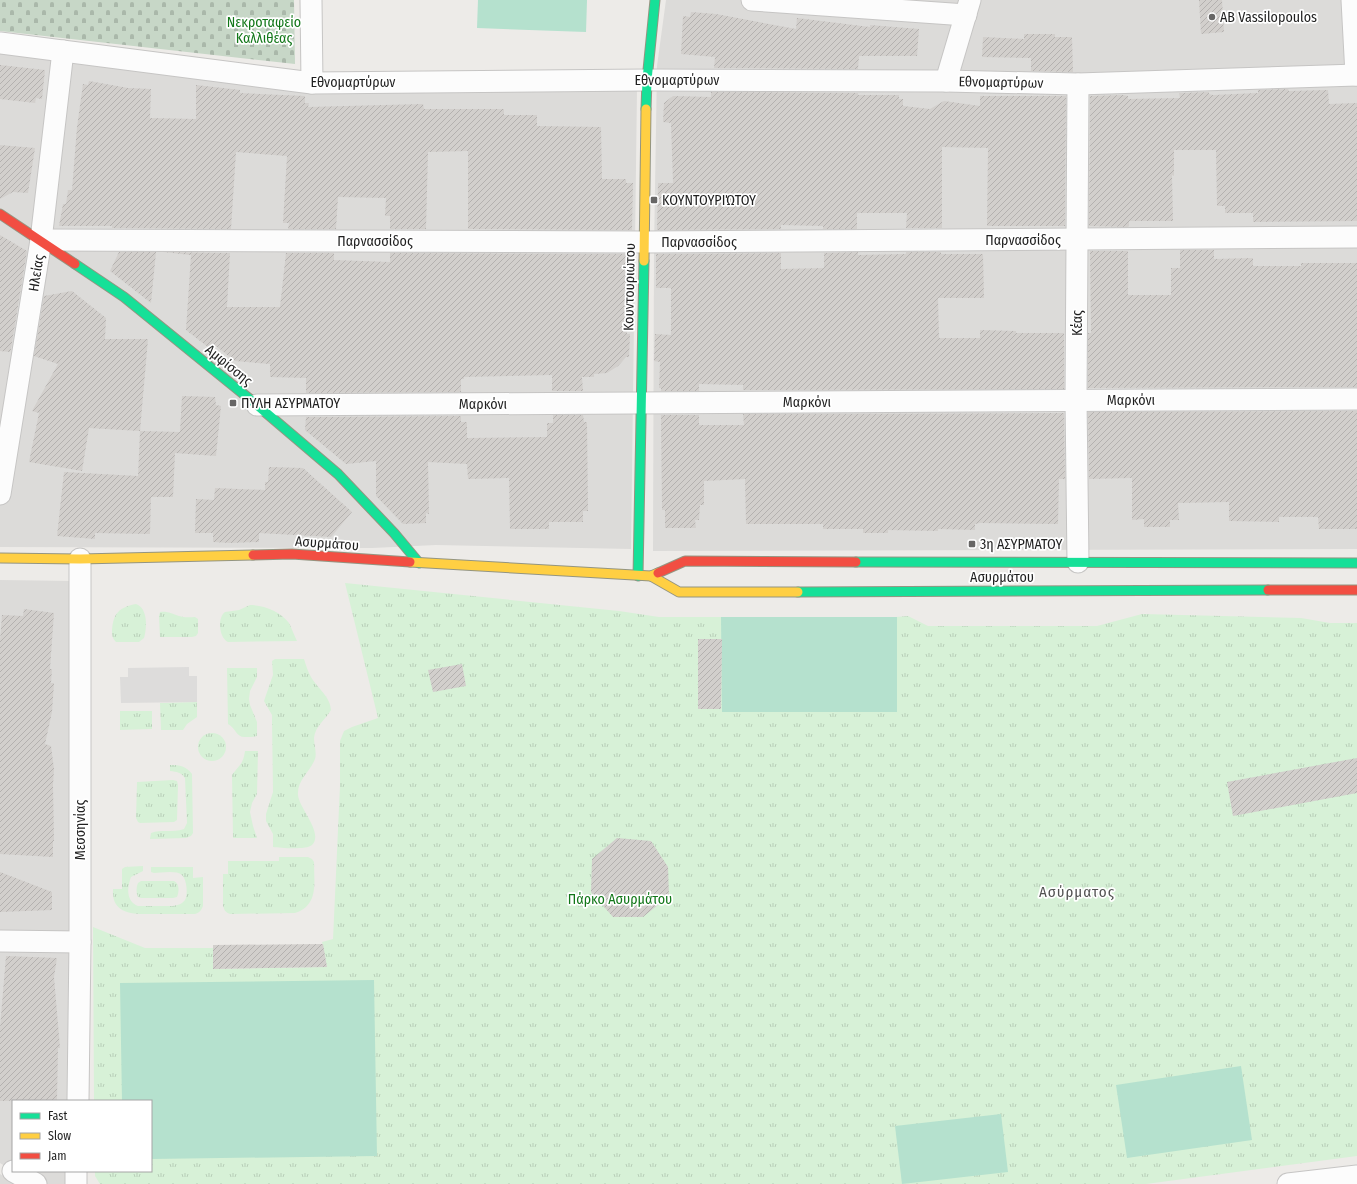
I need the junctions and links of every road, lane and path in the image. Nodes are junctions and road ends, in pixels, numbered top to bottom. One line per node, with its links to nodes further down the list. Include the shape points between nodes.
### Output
1 (311, 0): 11 (street)
2 (655, 0): 9 (street, Κουντουριώτου)
3 (752, 0): 5 (street)
4 (1352, 0): 8 (street)
5 (968, 8): 10 (street)
6 (0, 43): 7 (street, Εθνομαρτύρων)
7 (63, 51): 11 (street, Εθνομαρτύρων); 16 (street, Ηλείας)
8 (1357, 75): 12 (street, Εθνομαρτύρων)
9 (646, 80): 10 (street, Εθνομαρτύρων); 11 (street, Εθνομαρτύρων); 17 (street, Κουντουριώτου)
10 (946, 81): 12 (street, Εθνομαρτύρων)
11 (312, 83)
12 (1078, 84): 15 (street, Κέας)
13 (0, 214): 16 (street, Αμφίσσης)
14 (1357, 237): 15 (street, Παρνασσίδος)
15 (1077, 239): 17 (street, Παρνασσίδος); 19 (street, Κέας)
16 (41, 240): 17 (street, Παρνασσίδος); 21 (street, Αμφίσσης, via 124,297); 22 (street, Ηλείας)
17 (644, 242): 20 (street, Κουντουριώτου)
18 (1357, 399): 19 (street, Μαρκόνι)
19 (1076, 400): 20 (street, Μαρκόνι); 25 (street, Κέας)
20 (641, 403): 21 (street, Μαρκόνι); 28 (street, Κουντουριώτου)
21 (257, 405): 27 (street, Αμφίσσης, via 338,474)
22 (0, 494)
23 (0, 558): 24 (street, Ασυρμάτου)
24 (80, 559): 27 (street, Ασυρμάτου, via 292,554); 32 (street, Μεσσηνίας)
25 (1078, 562): 26 (street, Ασυρμάτου); 29 (street, Ασυρμάτου, via 685,561)
26 (1357, 562)
27 (419, 563): 28 (street, Ασυρμάτου)
28 (638, 576): 29 (street, Ασυρμάτου)
29 (651, 576): 30 (street, Ασυρμάτου, via 679,592)
30 (1357, 590)
31 (0, 941): 32 (street)
32 (80, 942): 33 (street, Μεσσηνίας)
33 (78, 1100)
34 (0, 1163): 35 (street)
35 (12, 1170)
36 (15, 1172): 39 (street)
37 (76, 1172): 40 (street)
38 (1357, 1176): 41 (street)
39 (36, 1184)
40 (76, 1184)
41 (1288, 1184)

